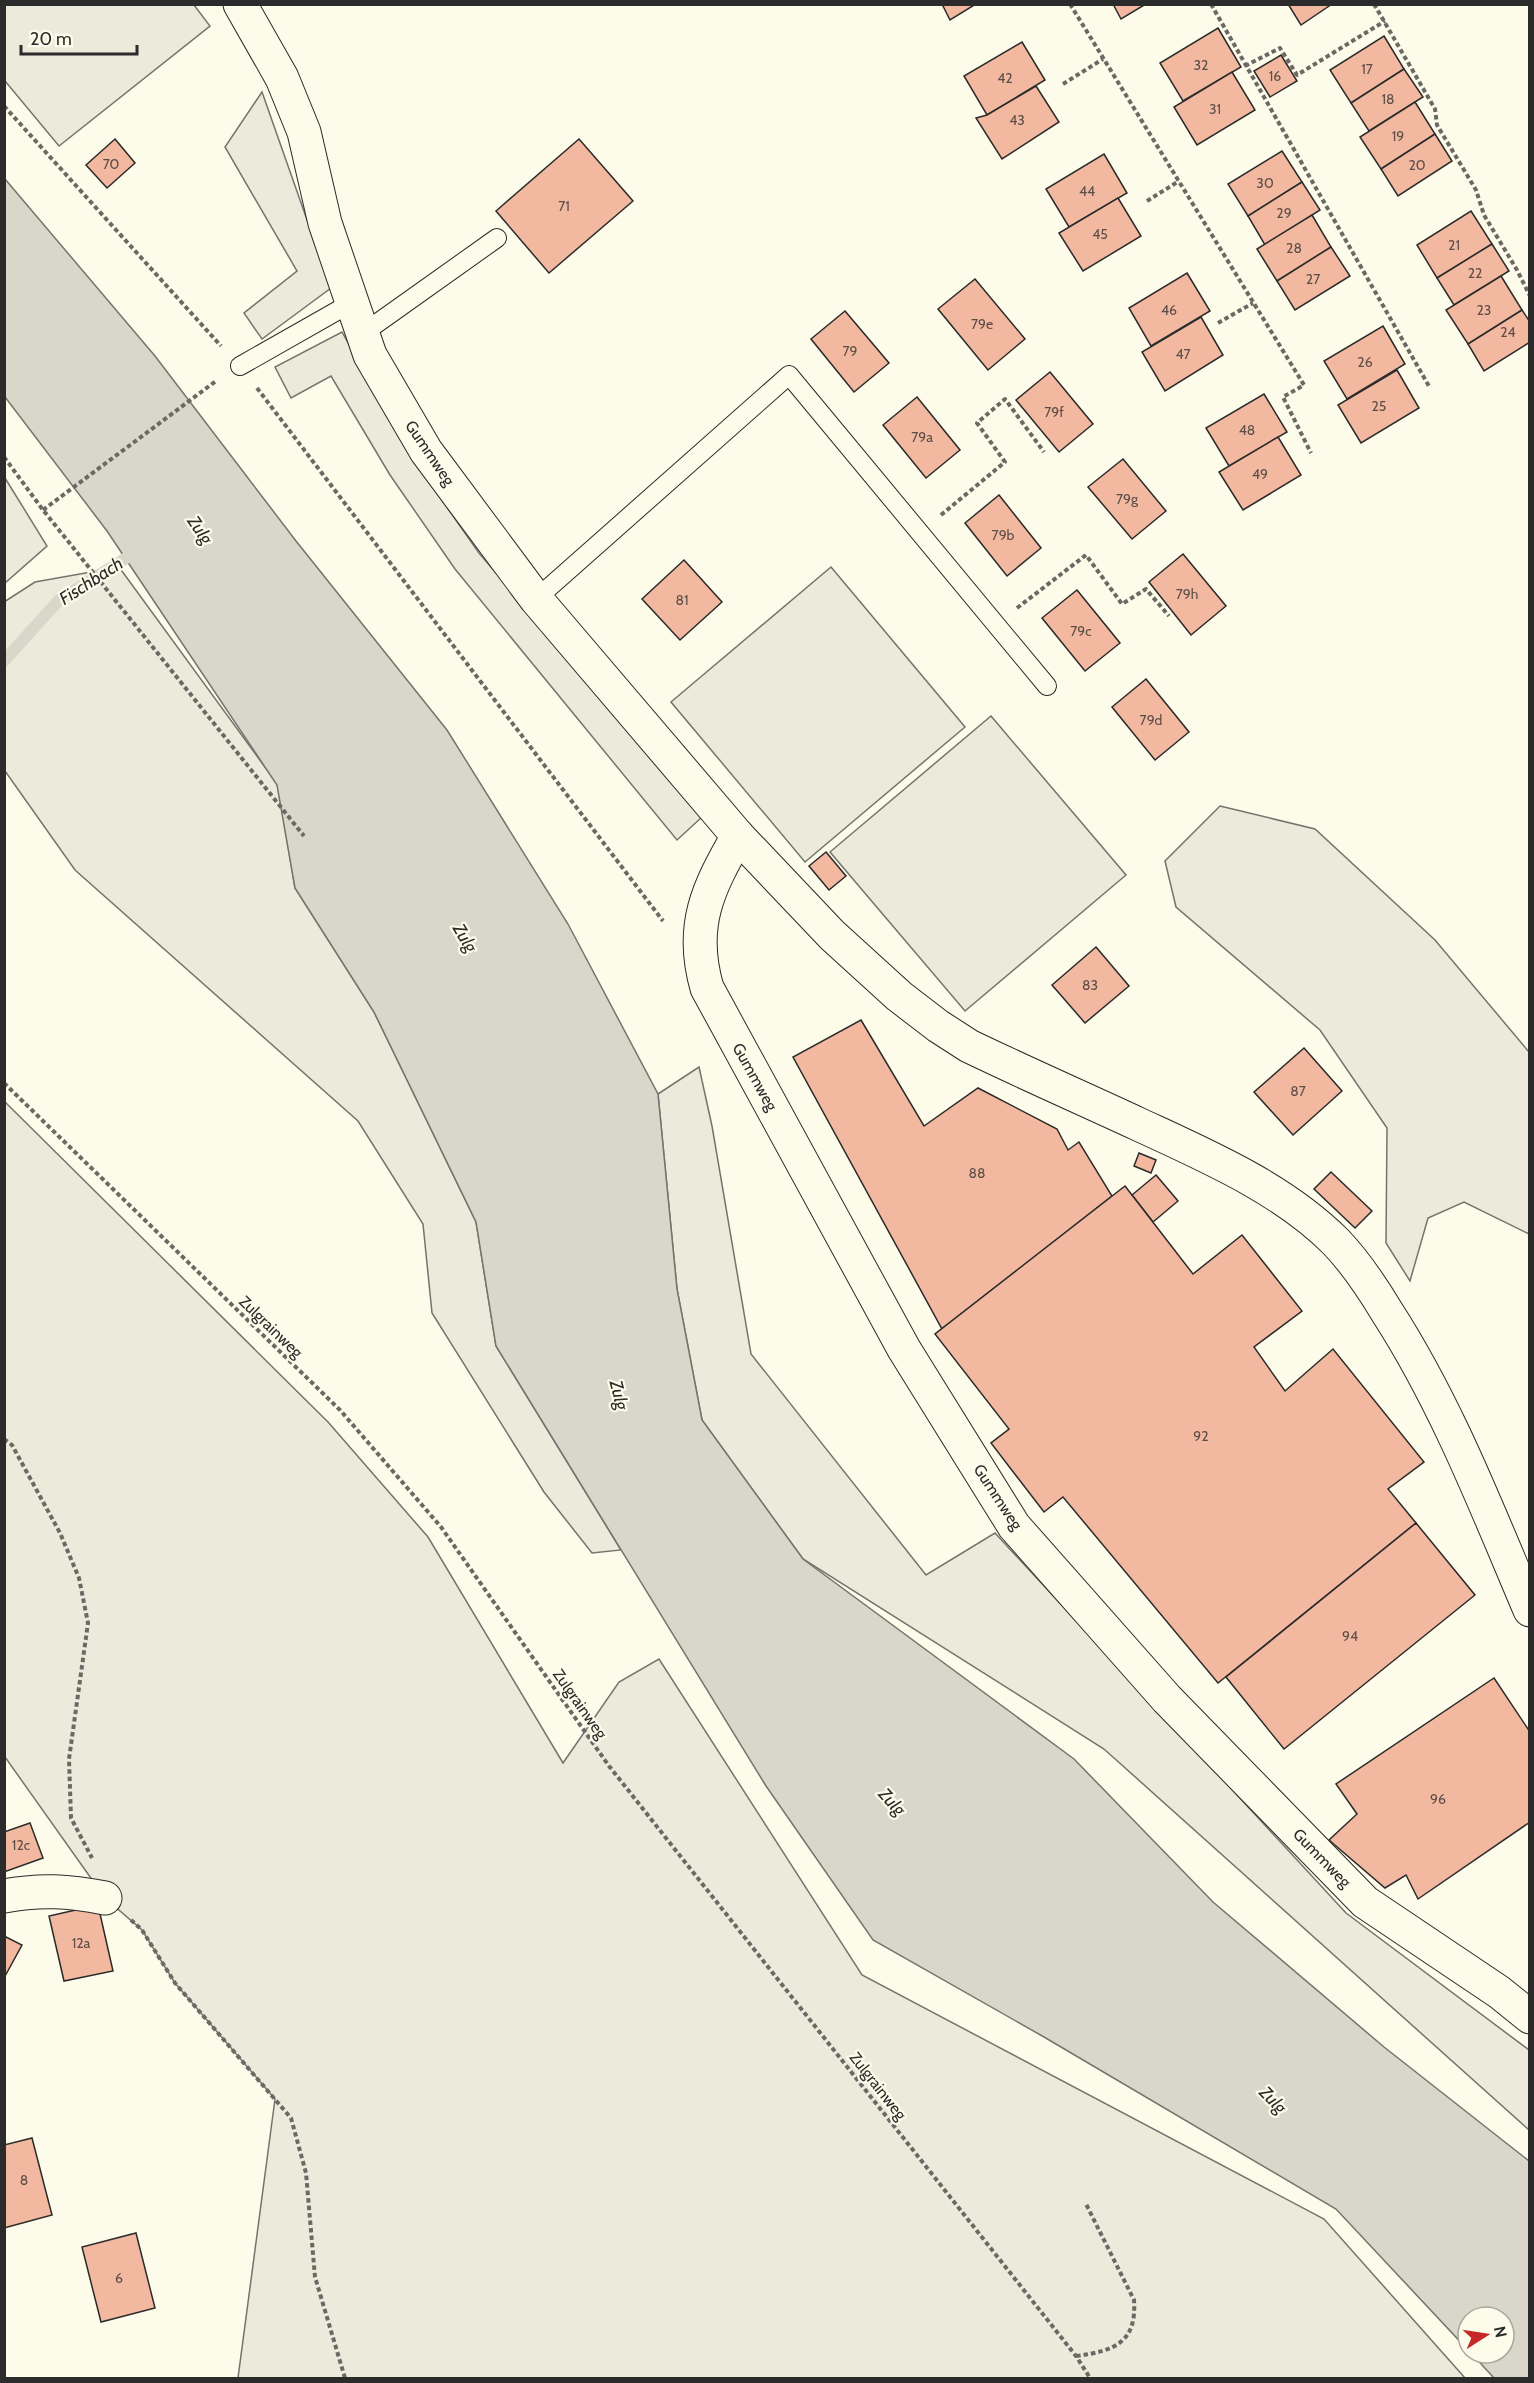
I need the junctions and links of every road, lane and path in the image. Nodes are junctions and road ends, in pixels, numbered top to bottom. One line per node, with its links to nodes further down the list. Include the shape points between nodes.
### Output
1 (240, 4): 14 (street, Gummweg, via 282,78 304,132 325,223)
2 (1070, 4): 6 (path)
3 (1211, 4): 7 (path)
4 (1374, 4): 5 (path)
5 (1384, 21): 7 (path, via 1297,75 1280,48); 13 (path, via 1435,109 1437,125 1476,190 1484,215)
6 (1103, 59): 8 (path); 10 (path)
7 (1245, 66): 19 (path)
8 (1063, 84)
9 (4, 106): 18 (path)
10 (1179, 181): 11 (path); 15 (path)
11 (1147, 201)
12 (497, 238): 17 (lane)
13 (1530, 296)
14 (351, 303): 17 (street, Gummweg); 18 (lane)
15 (1253, 303): 16 (path); 21 (path, via 1304,385 1283,397)
16 (1218, 323)
17 (363, 334): 25 (street, Gummweg, via 370,355 426,452)
18 (240, 366): 23 (path, via 213,382); 31 (path)
19 (1430, 388)
20 (1044, 452): 24 (path, via 1005,399 977,423 1005,462)
21 (1311, 453)
22 (4, 457): 23 (path)
23 (43, 510): 29 (path)
24 (920, 533): 25 (lane, via 789,375); 27 (lane)
25 (536, 599): 30 (street, Gummweg)
26 (1168, 616): 27 (path, via 1146,589 1122,604 1086,555)
27 (995, 625): 28 (lane)
28 (1047, 686)
29 (304, 836)
30 (738, 836): 34 (street, Gummweg, via 832,935 938,1026 969,1046 1208,1156 1309,1218 1336,1243 1363,1274 1409,1346 1465,1456); 38 (street, Gummweg, via 714,877 705,904 700,954 707,988 904,1349 1014,1526 1167,1700 1365,1902)
31 (666, 925)
32 (4, 1083): 40 (path, Zulgrainweg, via 340,1410 441,1527 609,1766)
33 (4, 1439): 35 (path, via 12,1445 55,1523 79,1578 88,1623 69,1760 71,1818)
34 (1530, 1610)
35 (93, 1860)
36 (4, 1896): 37 (street, via 68,1891)
37 (105, 1898): 41 (path, via 142,1930 175,1983 291,2118 306,2173 315,2277)
38 (1530, 2017)
39 (1086, 2204): 40 (path, via 1134,2300 1135,2318 1122,2342)
40 (1076, 2356): 42 (path, Zulgrainweg)
41 (345, 2379)
42 (1090, 2379)

